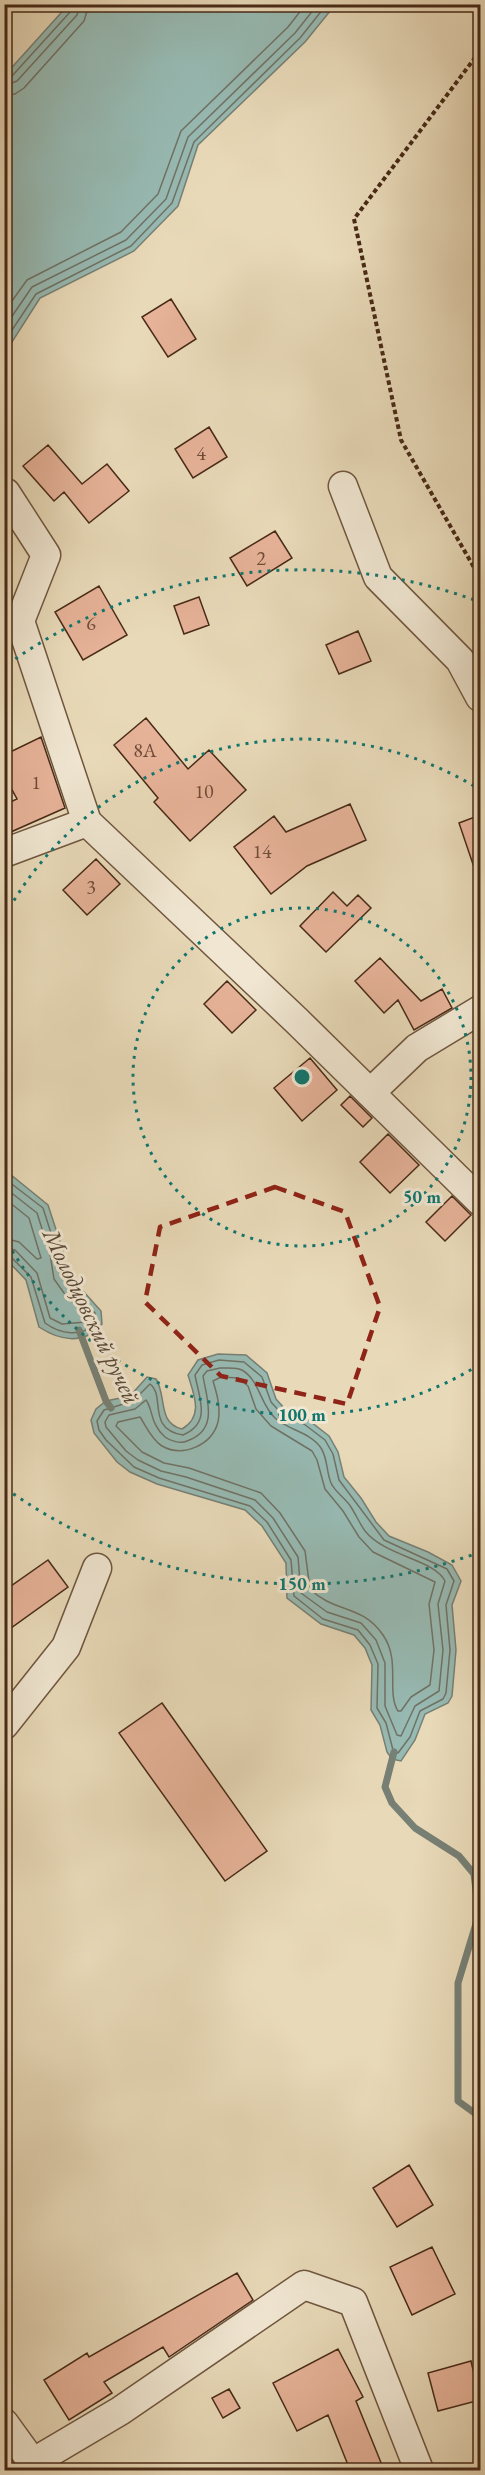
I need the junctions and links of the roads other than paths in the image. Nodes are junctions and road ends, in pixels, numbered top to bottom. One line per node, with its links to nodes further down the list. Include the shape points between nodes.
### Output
1 (343, 486): 3 (street, via 378,577 460,660)
2 (6, 493): 4 (street, via 46,555 20,621)
3 (480, 697)
4 (87, 822): 5 (street); 7 (street)
5 (4, 853)
6 (480, 1010): 7 (street, via 417,1048)
7 (370, 1093): 8 (street)
8 (480, 1201)
9 (97, 1568): 10 (street, via 66,1647)
10 (4, 1725)
11 (4, 2423): 12 (street)
12 (35, 2467): 13 (street, via 304,2285 353,2302)
13 (419, 2470)

